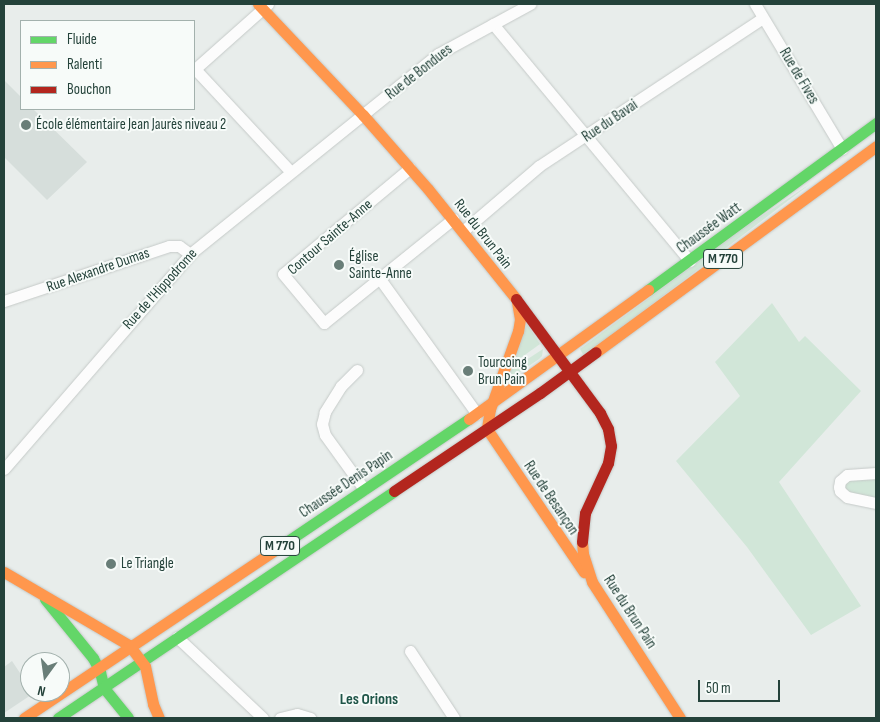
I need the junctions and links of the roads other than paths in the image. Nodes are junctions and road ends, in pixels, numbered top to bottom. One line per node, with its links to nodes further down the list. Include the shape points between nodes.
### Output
1 (530, 4): 4 (street, Rue de Bondues)
2 (755, 4): 5 (street, Rue de Fives)
3 (263, 5): 7 (street); 9 (main road, Rue du Brun Pain)
4 (510, 8): 6 (street, Rue de Bondues)
5 (764, 18): 11 (street, Rue du Bavai); 13 (street, Rue de Fives)
6 (493, 24): 9 (street, Rue de Bondues, via 445,49); 11 (street)
7 (195, 68)
8 (195, 70): 15 (street)
9 (363, 115): 14 (main road, Rue du Brun Pain); 15 (street, Rue de l'Hippodrome)
10 (876, 123): 13 (main road, Chaussée Watt / M 770)
11 (587, 136): 17 (street, Rue du Bavai, via 539,166); 19 (street)
12 (876, 146): 25 (main road, M 770)
13 (842, 149): 19 (main road, Chaussée Watt / M 770)
14 (410, 168): 16 (main road, Rue du Brun Pain); 20 (street, Contour Sainte-Anne, via 283,274 324,323)
15 (290, 171): 18 (street, Rue de l'Hippodrome)
16 (453, 219): 17 (main road, Rue du Brun Pain); 20 (street, Contour Sainte-Anne)
17 (463, 231): 22 (main road, Rue du Brun Pain)
18 (190, 254): 21 (street, Rue Alexandre Dumas, via 180,246 168,246); 32 (street, Rue de l'Hippodrome)
19 (690, 261): 23 (main road, Chaussée Watt / M 770)
20 (380, 279): 30 (street)
21 (4, 301)
22 (517, 302): 23 (main road, Rue du Brun Pain); 26 (main road, via 519,325)
23 (558, 356): 25 (main road, Rue du Brun Pain); 27 (main road, Chaussée Denis Papin / M 770)
24 (357, 370): 34 (street, via 325,412 322,424 325,434)
25 (570, 372): 29 (main road, M 770); 36 (main road, Rue du Brun Pain, via 600,413 610,438 608,463)
26 (502, 378): 27 (main road); 28 (main road)
27 (507, 393): 28 (main road, Chaussée Denis Papin / M 770); 29 (main road)
28 (492, 403): 30 (main road, Chaussée Denis Papin / M 770); 31 (main road)
29 (518, 408): 31 (main road, M 770)
30 (477, 414): 34 (main road, Chaussée Denis Papin / M 770)
31 (487, 429): 37 (main road, Rue de Besançon); 41 (main road, M 770)
32 (4, 469)
33 (876, 473): 35 (street, via 847,475 839,487 847,497)
34 (364, 490): 42 (main road, Chaussée Denis Papin / M 770)
35 (876, 503)
36 (585, 513): 37 (main road, Rue du Brun Pain, via 571,527); 39 (main road, Rue du Brun Pain, via 582,545)
37 (553, 526): 39 (main road, Rue de Besançon)
38 (4, 572): 40 (main road)
39 (592, 582): 55 (main road, Rue du Brun Pain)
40 (40, 593): 42 (main road); 45 (main road)
41 (177, 637): 44 (main road, M 770); 51 (street)
42 (129, 646): 44 (main road); 45 (main road, Chaussée Denis Papin / M 770)
43 (410, 651): 54 (street)
44 (142, 661): 46 (main road, M 770); 50 (main road)
45 (98, 667): 46 (main road); 47 (main road, Chaussée Denis Papin / M 770)
46 (104, 688): 48 (main road, M 770); 49 (main road)
47 (24, 718)
48 (58, 718)
49 (128, 718)
50 (159, 718)
51 (263, 718)
52 (280, 718): 53 (street, via 296,714)
53 (310, 718)
54 (454, 718)
55 (680, 718)

